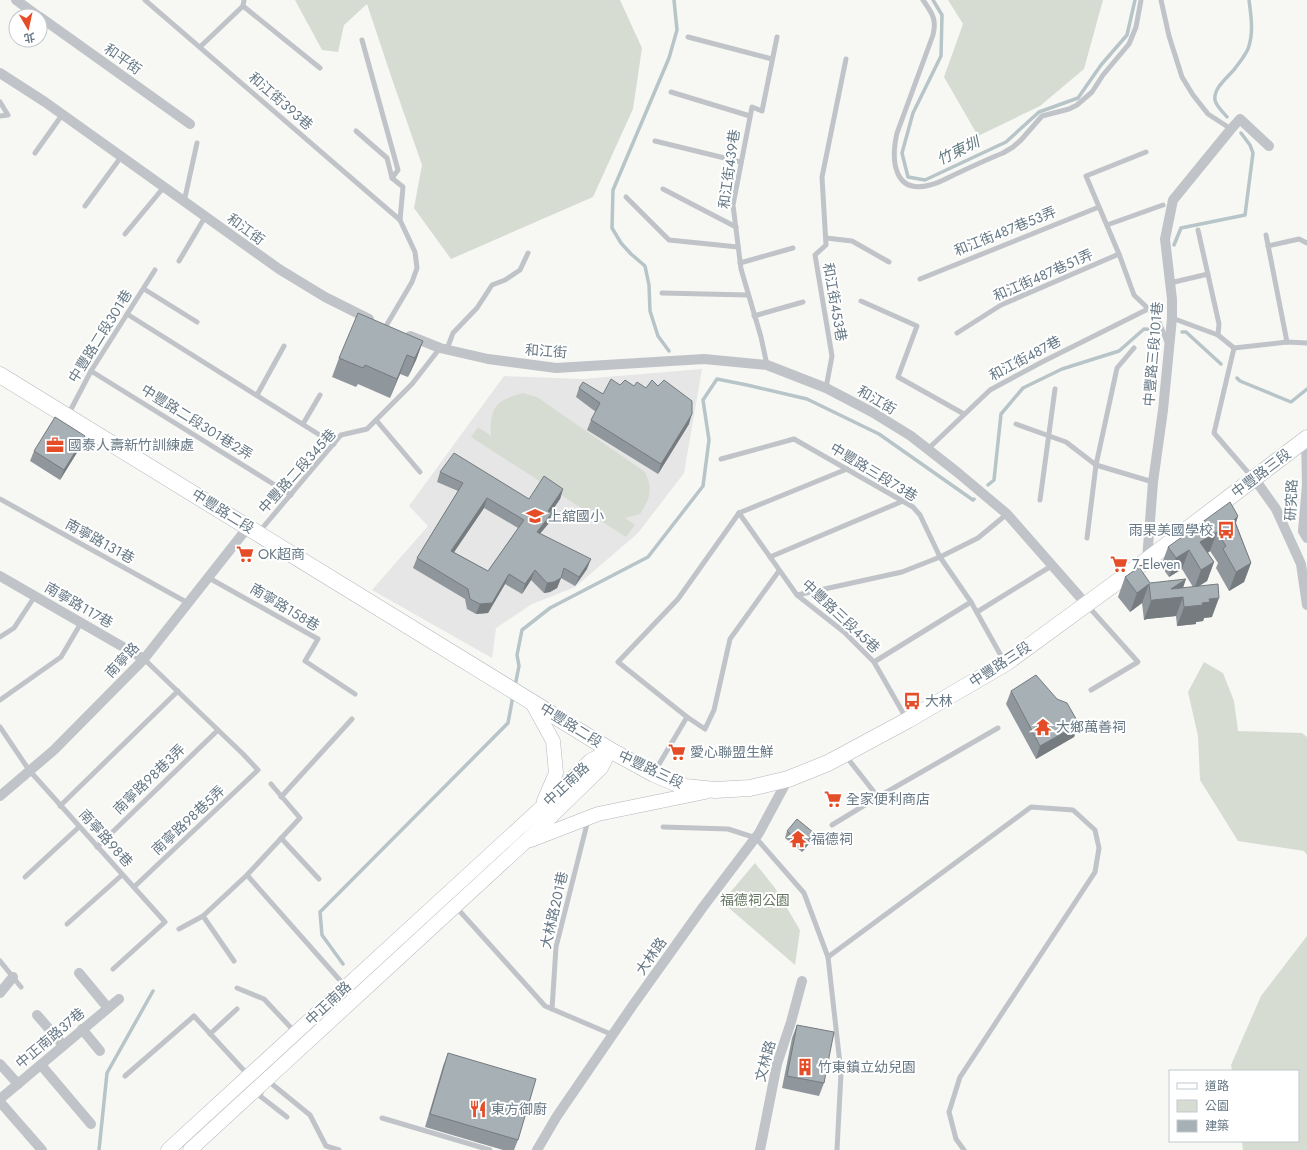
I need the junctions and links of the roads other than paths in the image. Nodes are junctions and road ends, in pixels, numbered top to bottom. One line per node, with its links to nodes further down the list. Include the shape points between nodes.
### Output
1 (16, 0): 7 (street, 和平街)
2 (146, 0): 12 (lane, 和江街393巷)
3 (924, 0): 4 (lane, via 934,17 935,26 894,147 894,162 898,175 904,184 911,187 931,185 1003,153 1021,140 1042,116 1069,109 1086,99 1129,44 1136,27)
4 (1141, 0)
5 (1161, 0): 23 (lane, via 1182,77 1208,114)
6 (244, 3): 12 (lane); 15 (lane)
7 (27, 8)
8 (48, 23): 22 (street, 和平街)
9 (688, 37): 13 (lane)
10 (777, 37): 13 (lane, 和江街439巷)
11 (362, 40): 32 (lane, via 398,170)
12 (200, 47): 41 (lane, 和江街393巷)
13 (772, 59): 21 (lane, 和江街439巷, via 762,111 752,107)
14 (846, 59): 47 (lane, via 822,177)
15 (320, 68)
16 (0, 73): 19 (street, 和江街)
17 (671, 92): 21 (lane)
18 (0, 102): 20 (lane, via 8,115)
19 (62, 115): 29 (lane); 30 (street, 和江街)
20 (0, 116)
21 (750, 116): 31 (lane, 和江街439巷)
22 (190, 124)
23 (1231, 129): 27 (street, 中豐路三段101巷, via 1240,119); 60 (street, 中豐路三段101巷, via 1173,200 1165,239)
24 (356, 131): 32 (lane, via 387,158)
25 (655, 141): 31 (lane)
26 (197, 143): 36 (lane)
27 (1269, 146)
28 (1146, 152): 39 (lane, via 1086,176)
29 (35, 154)
30 (121, 157): 33 (street, 和江街); 38 (lane)
31 (741, 162): 43 (lane, 和江街439巷, via 733,205)
32 (392, 178): 41 (lane, via 403,187)
33 (164, 187): 36 (street, 和江街); 45 (lane)
34 (663, 189): 43 (lane)
35 (626, 197): 50 (lane, via 669,240)
36 (184, 202): 40 (street, 和江街)
37 (1163, 205): 42 (lane)
38 (85, 206)
39 (1099, 207): 42 (lane); 59 (lane, 和江街487巷53弄)
40 (205, 217): 54 (lane); 71 (street, 和江街, via 279,269 325,297)
41 (400, 220): 71 (lane, 和江街393巷, via 415,252 417,268 412,282)
42 (1107, 225): 53 (lane)
43 (736, 227): 50 (lane, 和江街439巷)
44 (1198, 230): 58 (lane)
45 (125, 234)
46 (1266, 235): 49 (lane)
47 (826, 238): 55 (lane, via 852,241); 84 (lane, 和江街453巷, via 826,245 815,256 832,356)
48 (1307, 243): 49 (lane, via 1299,239)
49 (1268, 246): 74 (lane)
50 (738, 247): 56 (lane, 和江街439巷)
51 (793, 248): 56 (lane)
52 (528, 253): 78 (lane, 中豐路二段345巷, via 520,270 492,285 477,308 453,333)
53 (1119, 254): 66 (lane, via 1134,295); 72 (lane, 和江街487巷51弄, via 1001,305)
54 (179, 261)
55 (889, 262)
56 (740, 263): 63 (lane, 和江街439巷)
57 (155, 270): 61 (lane, 中豐路二段301巷)
58 (1208, 274): 60 (lane); 73 (lane, via 1219,324)
59 (920, 279)
60 (1170, 283): 69 (street, 中豐路三段101巷)
61 (144, 289): 67 (lane, 中豐路二段301巷); 70 (lane)
62 (662, 293): 63 (lane)
63 (748, 295): 68 (lane, 和江街439巷)
64 (861, 301): 88 (lane, via 917,326 898,377)
65 (803, 302): 68 (lane)
66 (1148, 308): 77 (lane, via 1157,317); 88 (lane, 和江街487巷, via 990,390)
67 (127, 314): 82 (lane, 中豐路二段301巷); 86 (lane)
68 (754, 316): 81 (lane, 和江街439巷)
69 (1172, 318): 73 (lane); 77 (street, 中豐路三段101巷)
70 (197, 322)
71 (386, 326): 78 (street, 和江街)
72 (957, 333)
73 (1218, 335): 80 (lane)
74 (1287, 342): 75 (lane); 80 (lane)
75 (1307, 343)
76 (284, 346): 86 (lane)
77 (1169, 346): 102 (street, 中豐路三段101巷)
78 (443, 348): 81 (street, 和江街, via 488,359 556,368 704,359); 90 (lane, 中豐路二段345巷)
79 (1134, 348): 98 (lane, via 1117,368)
80 (1234, 348): 101 (lane, via 1214,433)
81 (767, 365): 84 (street, 和江街)
82 (91, 371): 89 (lane, 中豐路二段301巷); 103 (lane, 中豐路二段301巷2弄)
83 (0, 375): 89 (main road, 中豐路二段)
84 (826, 388): 96 (street, 和江街, via 872,412)
85 (1055, 389): 93 (lane)
86 (257, 395): 91 (lane)
87 (320, 395): 91 (lane)
88 (964, 414): 96 (lane, 和江街487巷)
89 (68, 416): 110 (main road, 中豐路二段)
90 (376, 420): 95 (lane, 中豐路二段345巷, via 367,429 341,435); 100 (lane)
91 (303, 424): 95 (lane)
92 (1016, 424): 93 (lane)
93 (1048, 435): 98 (lane, via 1066,442); 105 (lane)
94 (1307, 438): 101 (main road, 中豐路三段); 109 (street, 研究路)
95 (334, 444): 103 (lane, 中豐路二段345巷)
96 (928, 449): 108 (street, 和江街)
97 (721, 459): 99 (lane, 中豐路三段73巷, via 794,439)
98 (1096, 465): 102 (lane); 111 (lane)
99 (847, 469): 106 (lane, 中豐路三段73巷); 107 (lane)
100 (420, 472)
101 (1254, 478): 115 (main road, 中豐路三段); 125 (street, 研究路, via 1276,509 1301,564)
102 (1153, 482): 115 (street, 中豐路三段101巷)
103 (291, 494): 110 (lane, 中豐路二段345巷)
104 (0, 499): 123 (lane, 南寧路131巷)
105 (1040, 500)
106 (902, 501): 113 (lane); 114 (lane, 中豐路三段73巷, via 913,507 920,515)
107 (739, 513): 113 (lane, 中豐路三段45巷); 137 (lane, via 678,599 618,662)
108 (1007, 514): 114 (lane, via 978,538); 116 (street, 和江街)
109 (1306, 514): 112 (street, 研究路, via 1303,531)
110 (253, 530): 119 (street, 南寧路); 136 (main road, 中豐路二段)
111 (1087, 538)
112 (1307, 538)
113 (770, 557): 117 (lane, 中豐路三段45巷)
114 (940, 557): 120 (lane, via 902,572); 122 (lane, 中豐路三段73巷)
115 (1147, 560): 124 (main road, 中豐路三段)
116 (1052, 566): 124 (street, 和江街); 126 (lane)
117 (779, 571): 120 (lane, 中豐路三段45巷); 137 (lane, via 730,638 714,710 705,729)
118 (0, 576): 121 (street, 南寧路117巷)
119 (209, 578): 123 (street, 南寧路); 134 (lane, 南寧路158巷, via 318,639 305,661)
120 (797, 595): 130 (lane, 中豐路三段45巷, via 844,632)
121 (35, 596): 127 (street, 南寧路117巷); 128 (lane, via 14,628)
122 (971, 602): 126 (lane, 中豐路三段73巷); 130 (lane)
123 (188, 604): 129 (street, 南寧路)
124 (1086, 604): 131 (main road, 中豐路三段); 132 (lane, via 1138,662)
125 (1307, 605)
126 (977, 612): 131 (lane, 中豐路三段73巷)
127 (81, 623): 129 (street, 南寧路117巷); 135 (lane, via 61,656)
128 (0, 637)
129 (144, 659): 133 (lane); 145 (street, 南寧路, via 54,750)
130 (874, 662): 139 (lane, 中豐路三段45巷)
131 (1006, 664): 139 (main road, 中豐路三段)
132 (1091, 690)
133 (178, 691): 142 (lane); 153 (lane)
134 (355, 694)
135 (0, 700)
136 (531, 701): 143 (main road, 中豐路二段); 154 (street, via 553,742 556,773)
137 (687, 717): 146 (lane)
138 (352, 719): 151 (lane)
139 (908, 720): 144 (main road, 中豐路三段)
140 (0, 727): 145 (lane, 南寧路98巷)
141 (998, 728): 152 (lane)
142 (218, 730): 162 (lane, 南寧路98巷3弄); 167 (lane, 南寧路98巷5弄, via 258,770)
143 (610, 750): 146 (main road, 中豐路三段); 154 (street, 中正南路, via 590,761); 161 (street, 中正南路, via 601,768)
144 (844, 755): 147 (main road, 中豐路三段); 152 (lane)
145 (29, 770): 150 (street, 南寧路); 153 (lane, 南寧路98巷)
146 (654, 774): 149 (main road, 中豐路三段, via 686,787)
147 (788, 779): 149 (main road, 中豐路三段, via 750,788); 160 (street, 大林路)
148 (271, 784): 151 (lane)
149 (715, 790): 155 (street)
150 (0, 796)
151 (281, 796): 159 (lane, via 300,818)
152 (878, 797): 156 (lane)
153 (60, 806): 157 (lane, 南寧路98巷)
154 (542, 807): 179 (street, 中正南路)
155 (589, 818): 161 (street); 186 (lane, 大林路201巷, via 556,947)
156 (832, 825)
157 (79, 827): 162 (lane, 南寧路98巷); 165 (lane)
158 (663, 827): 160 (lane, via 728,830)
159 (281, 838): 164 (lane); 166 (lane)
160 (756, 838): 172 (lane, via 804,893); 191 (street, 大林路, via 703,907)
161 (525, 842): 168 (street, 中正南路)
162 (96, 846): 163 (lane, 南寧路98巷)
163 (122, 875): 167 (lane, 南寧路98巷); 170 (lane)
164 (247, 875): 169 (lane); 179 (lane)
165 (25, 877)
166 (319, 879)
167 (134, 887): 175 (lane, 南寧路98巷, via 164,922)
168 (456, 906): 186 (lane, via 545,1006); 198 (street, 中正南路)
169 (203, 916): 171 (lane); 174 (lane)
170 (67, 924)
171 (179, 929)
172 (828, 956): 212 (lane, via 841,1074); 213 (lane, via 1031,806 1073,810 1095,830 1100,848 1095,872 960,1077 949,1112 956,1139)
173 (0, 961): 177 (lane)
174 (234, 961)
175 (113, 969)
176 (79, 973): 184 (street)
177 (13, 977): 180 (lane); 182 (street)
178 (802, 981): 211 (street, 文林路, via 777,1064)
179 (346, 986): 189 (street, 中正南路)
180 (21, 987)
181 (237, 988): 189 (lane, via 264,999)
182 (0, 993)
183 (119, 999): 184 (street, 中正南路37巷)
184 (108, 1008): 188 (street, 中正南路37巷)
185 (237, 1009): 190 (lane)
186 (552, 1009): 191 (lane)
187 (37, 1015): 192 (street)
188 (82, 1030): 192 (street, 中正南路37巷); 193 (street)
189 (295, 1033): 197 (street, 中正南路)
190 (210, 1034): 196 (lane, via 194,1016); 197 (lane)
191 (613, 1035): 210 (street, 大林路, via 557,1116)
192 (63, 1045): 195 (street, 中正南路37巷)
193 (100, 1051)
194 (0, 1064): 199 (street)
195 (41, 1065): 199 (street, 中正南路37巷); 203 (street)
196 (125, 1076)
197 (249, 1076): 198 (lane); 206 (street, 中正南路)
198 (267, 1080): 201 (lane, via 260,1096); 204 (lane, via 310,1115); 207 (street, 中正南路)
199 (18, 1084): 200 (street, 中正南路37巷)
200 (0, 1100): 205 (street, 中正南路37巷)
201 (287, 1117)
202 (382, 1118): 209 (lane)
203 (91, 1124)
204 (324, 1148): 208 (lane)
205 (42, 1150)
206 (168, 1150)
207 (190, 1150)
208 (340, 1150)
209 (490, 1150)
210 (537, 1150)
211 (760, 1150)
212 (837, 1150)
213 (964, 1150)

